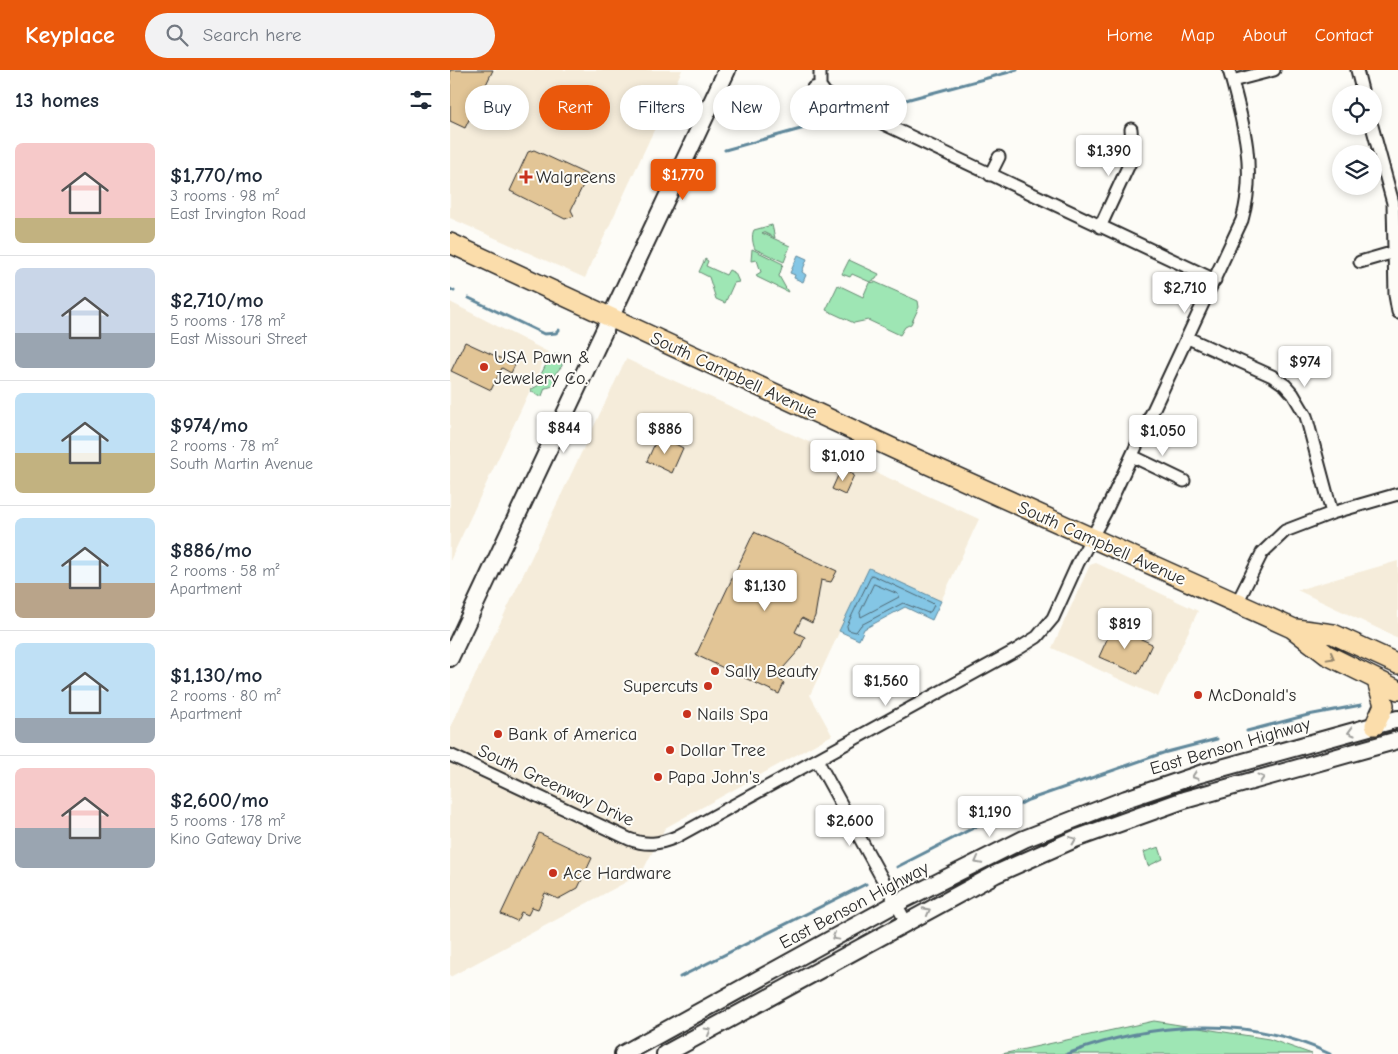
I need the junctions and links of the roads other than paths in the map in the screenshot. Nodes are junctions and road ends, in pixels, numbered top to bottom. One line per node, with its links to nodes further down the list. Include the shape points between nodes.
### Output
1 (727, 70): 17 (main road)
2 (820, 70): 10 (street, via 816,87 828,98)
3 (1274, 70): 5 (street)
4 (1357, 70): 6 (street)
5 (1230, 76): 15 (street, via 1248,146 1249,187 1242,220)
6 (1361, 85)
7 (1131, 129): 11 (street, via 1133,156)
8 (1374, 135): 13 (street, via 1393,203)
9 (998, 157): 10 (street)
10 (990, 175): 11 (street)
11 (1100, 227): 15 (street)
12 (450, 243): 17 (main road, South Campbell Avenue)
13 (1396, 251): 14 (street); 16 (street)
14 (1360, 262)
15 (1215, 280): 18 (street)
16 (1398, 312)
17 (610, 318): 23 (main road, South Campbell Avenue); 26 (main road)
18 (1188, 338): 19 (street); 22 (street, via 1272,376 1293,394 1306,416)
19 (1132, 456): 20 (street); 23 (street)
20 (1184, 481)
21 (1398, 494): 22 (street)
22 (1332, 513): 24 (street, via 1285,531 1262,553)
23 (1091, 539): 24 (main road, South Campbell Avenue); 34 (street, via 1053,618 1037,637)
24 (1237, 603): 25 (main road, South Campbell Avenue)
25 (1292, 628): 27 (main road, South Campbell Avenue, via 1333,634); 28 (main road, South Campbell Avenue, one-way to 28, via 1327,655)
26 (450, 658)
27 (1398, 664)
28 (1377, 681): 29 (main road, South Campbell Avenue); 31 (main road, via 1384,705)
29 (1398, 690)
30 (1398, 719): 31 (main road, East Benson Highway)
31 (1375, 725): 35 (main road, East Benson Highway, one-way to 35, via 1126,798 1024,839)
32 (1398, 740): 36 (main road, one-way to 32, via 1005,870 1129,819 1184,800)
33 (450, 755): 34 (street, South Greenway Drive, via 629,840 647,845 676,837)
34 (817, 760): 35 (street)
35 (897, 904): 36 (street); 37 (main road, East Benson Highway, one-way to 37)
36 (906, 922): 38 (main road, one-way to 36)
37 (623, 1054)
38 (665, 1054)

